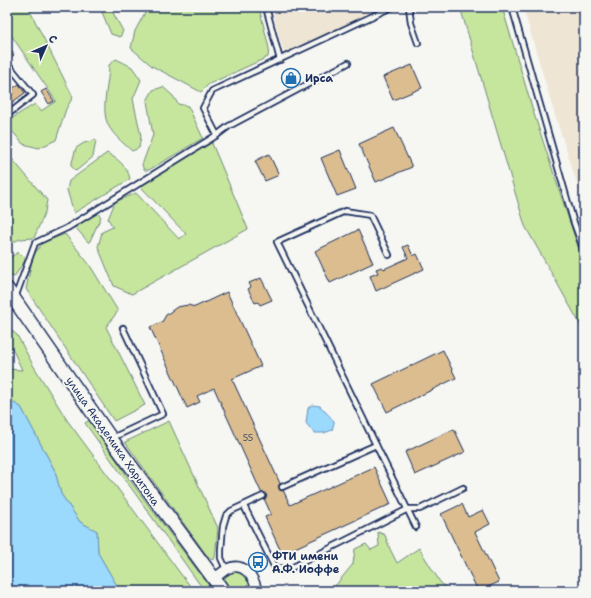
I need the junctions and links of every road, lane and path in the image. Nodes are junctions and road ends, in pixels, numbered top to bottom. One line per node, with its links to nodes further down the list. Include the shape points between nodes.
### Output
1 (266, 7): 6 (lane)
2 (392, 7): 6 (lane)
3 (409, 7): 5 (lane)
4 (512, 7): 11 (lane, via 573,220)
5 (418, 43)
6 (280, 60): 10 (lane, via 212,91 203,108)
7 (7, 62): 9 (lane, via 32,95)
8 (348, 63): 10 (lane, via 229,126)
9 (7, 115)
10 (217, 135): 14 (lane, via 67,228 35,243)
11 (584, 250)
12 (390, 255): 17 (lane, via 370,215 345,211 277,242)
13 (7, 289): 14 (street, улица Академика Харитона)
14 (15, 300): 16 (street, улица Академика Харитона)
15 (123, 328): 16 (lane, via 164,414)
16 (111, 439): 25 (street, улица Академика Харитона)
17 (376, 445): 18 (lane); 22 (lane)
18 (282, 487)
19 (463, 488): 22 (lane, via 420,509)
20 (263, 496): 21 (lane)
21 (244, 506): 22 (lane, via 275,568 288,569); 24 (lane, via 231,511 226,516 223,526 221,558)
22 (408, 509): 23 (lane)
23 (416, 527)
24 (226, 569): 25 (street); 27 (street, via 234,566 243,568 250,573)
25 (213, 579): 26 (street, улица Академика Харитона)
26 (223, 591)
27 (257, 591)

